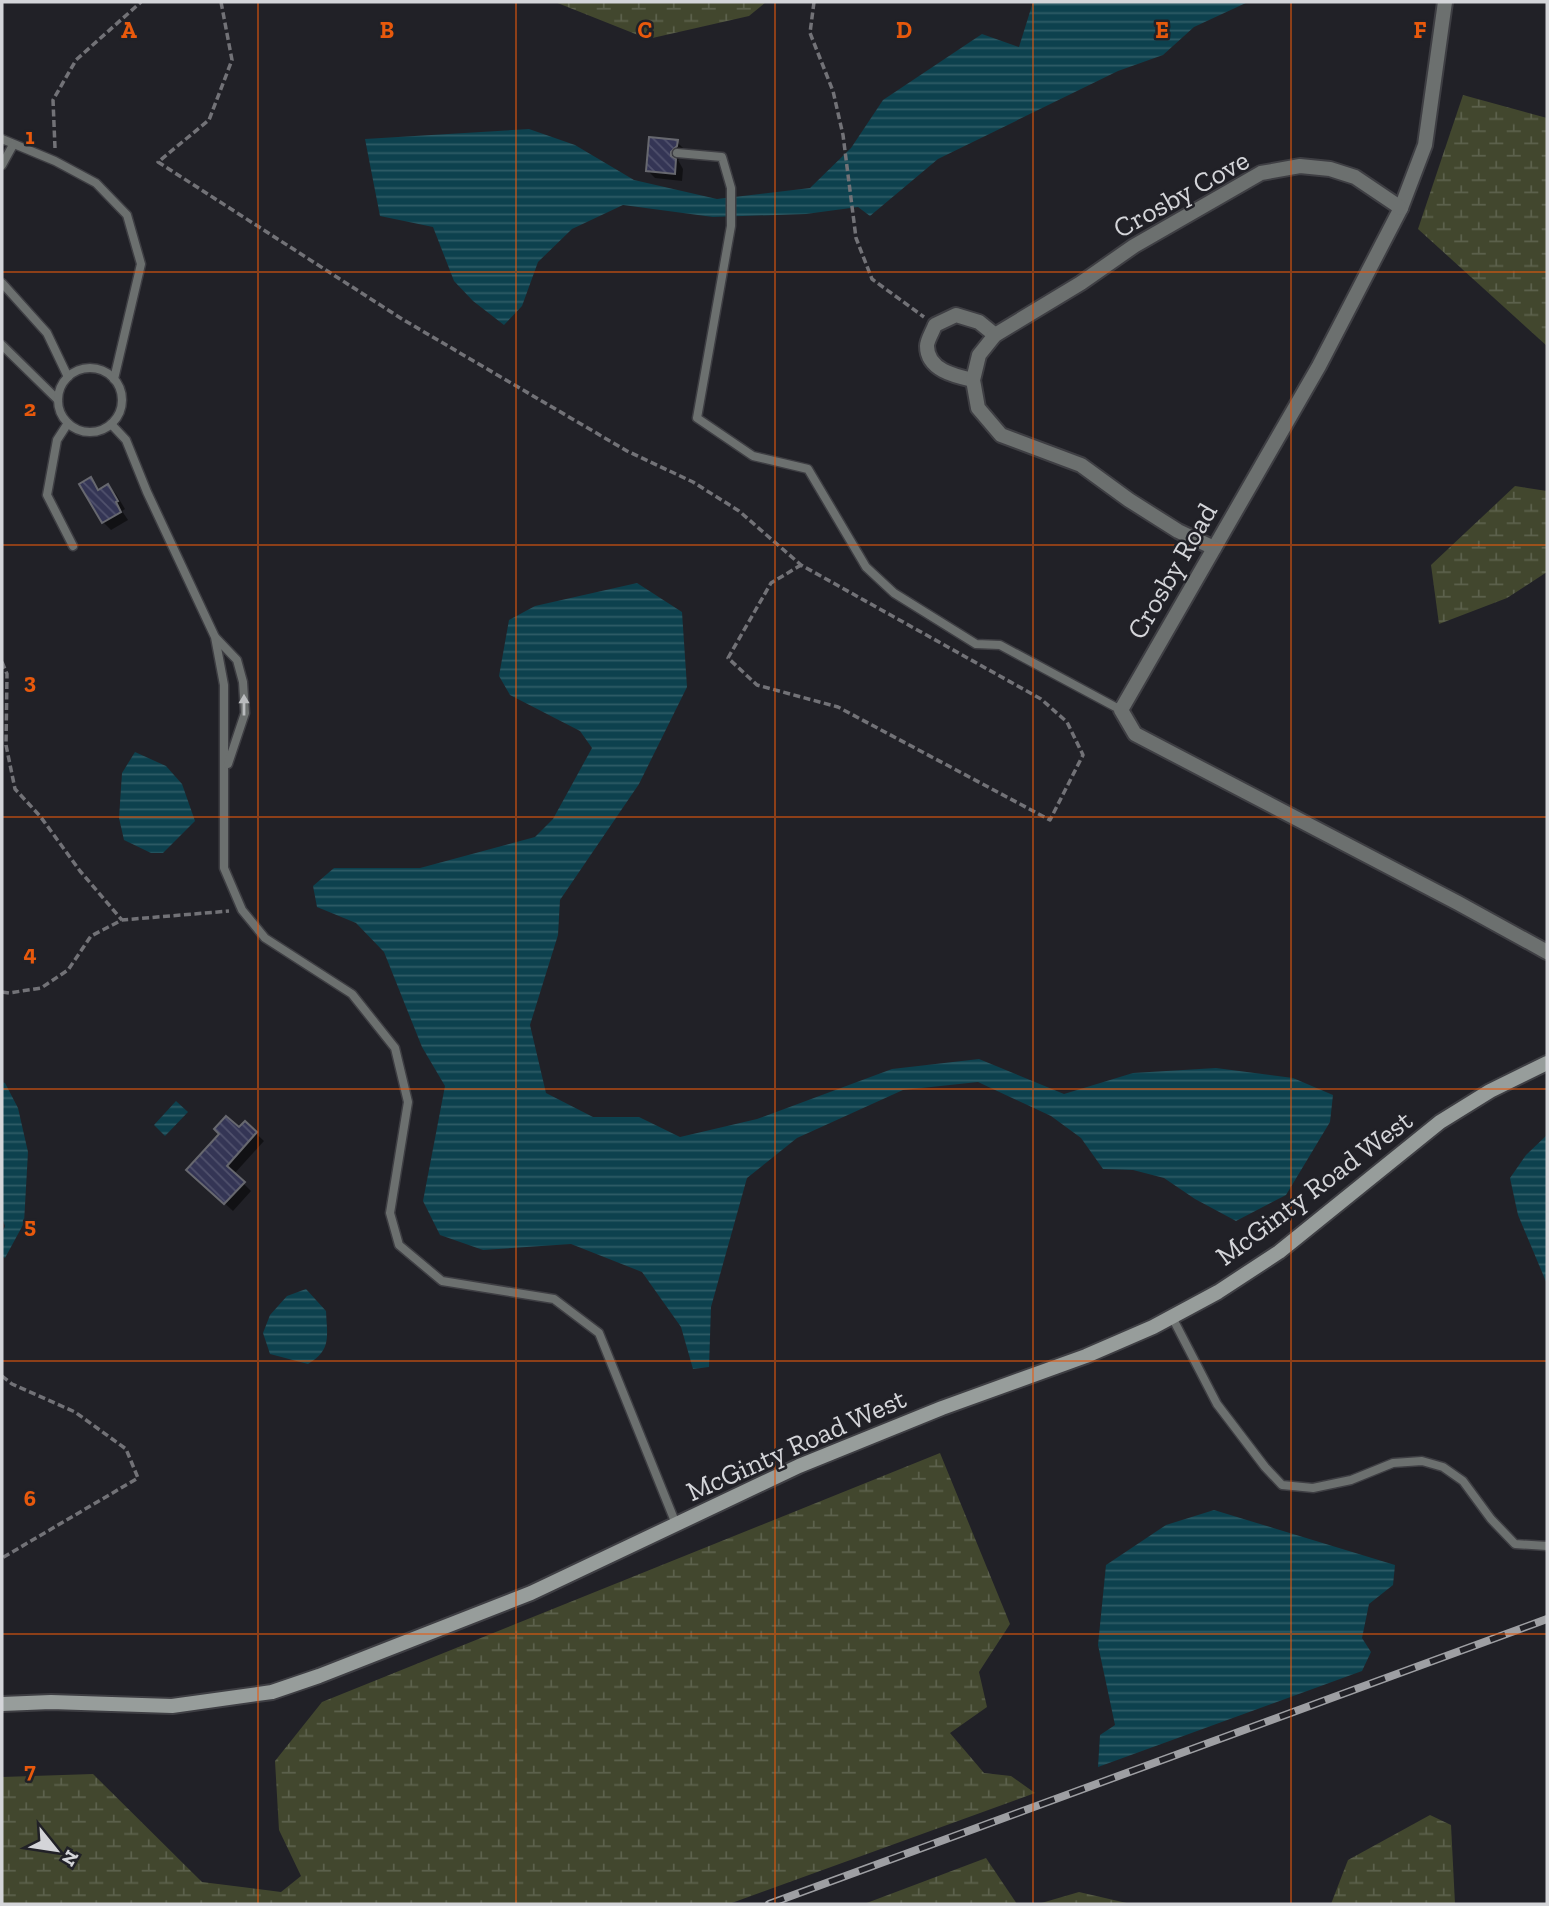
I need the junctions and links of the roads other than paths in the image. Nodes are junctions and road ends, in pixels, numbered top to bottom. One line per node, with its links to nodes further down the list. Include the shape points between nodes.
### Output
1 (1445, 2): 6 (street, Crosby Road, via 1425,145)
2 (2, 139): 3 (lane)
3 (13, 145): 5 (lane); 11 (lane, via 96,183 127,215 141,264)
4 (677, 153): 21 (lane, via 722,157 731,188 731,226 697,418 754,456 808,469 866,567 894,593 976,644 1000,645)
5 (2, 165)
6 (1401, 208): 8 (street, Crosby Cove, via 1355,177 1330,170 1300,166 1261,173 1134,246); 19 (street, Crosby Road, via 1319,366)
7 (2, 283): 10 (lane, via 47,333)
8 (995, 335): 12 (street, Crosby Cove, via 979,355); 12 (street, via 979,322 956,315 935,325 927,346 933,363)
9 (2, 345): 14 (lane)
10 (68, 377): 11 (lane, via 92,368); 13 (lane)
11 (114, 379): 17 (lane, via 122,402)
12 (973, 380): 19 (street, via 978,408 1001,435 1081,465 1168,525)
13 (61, 387): 14 (lane); 15 (lane)
14 (46, 388): 15 (lane)
15 (58, 400): 16 (lane)
16 (68, 424): 17 (lane, via 89,432); 18 (lane, via 57,440 47,495)
17 (111, 425): 20 (lane, via 126,440)
18 (73, 546)
19 (1214, 548): 21 (street, Crosby Road)
20 (215, 636): 22 (lane, via 225,685); 22 (lane, one-way to 20, via 245,713 243,682 237,660)
21 (1121, 710): 23 (street, via 1135,734)
22 (226, 770): 26 (lane, via 224,868 242,910 265,938 352,994 395,1048 408,1102 390,1213 399,1245 442,1281 554,1299 599,1333)
23 (1547, 952)
24 (1547, 1063): 25 (main road, McGinty Road West, via 1440,1122 1279,1252)
25 (1172, 1317): 26 (main road, McGinty Road West, via 1086,1356 799,1466); 27 (lane, via 1217,1404 1283,1485 1313,1488 1351,1480 1393,1463 1422,1461 1443,1467 1463,1481 1516,1544)
26 (676, 1524): 28 (main road, McGinty Road West, via 531,1593 272,1692 172,1706)
27 (1547, 1546)
28 (2, 1704)

